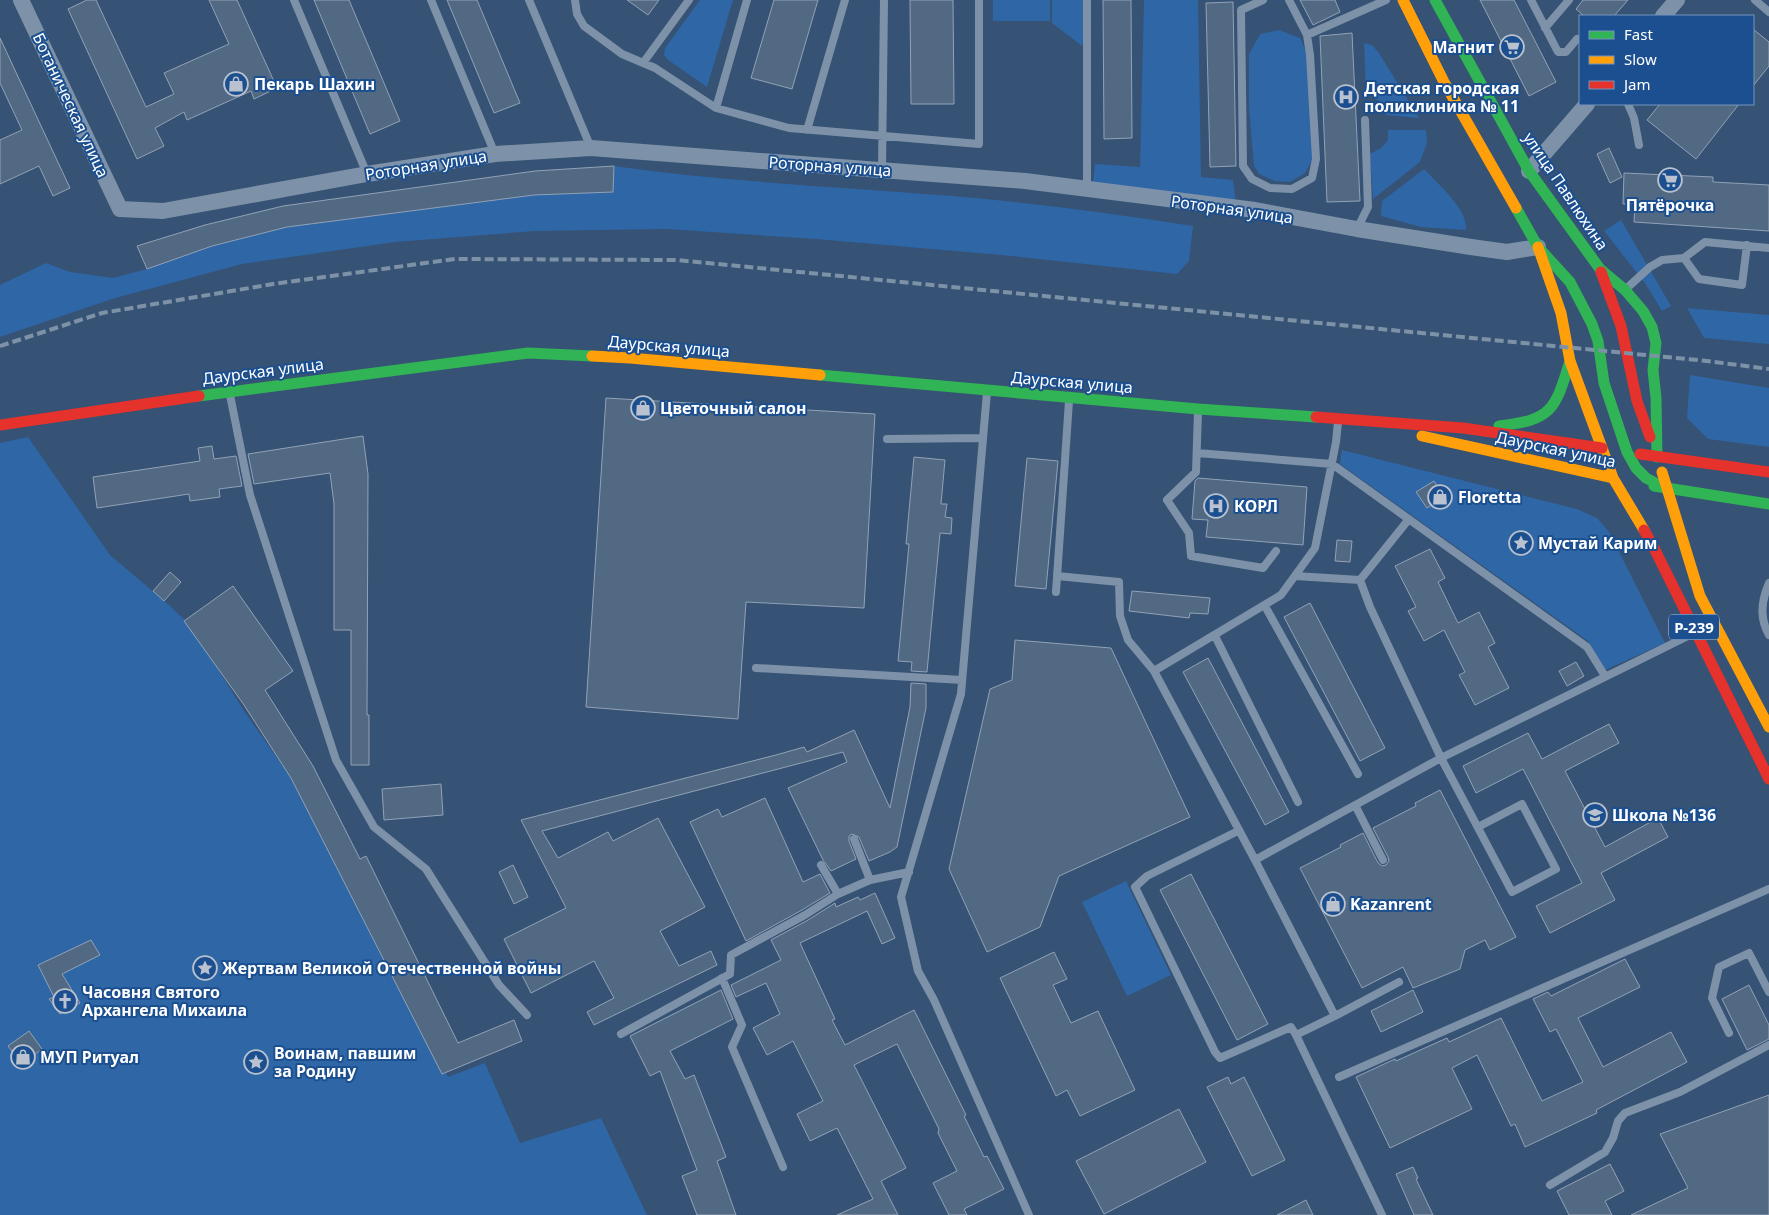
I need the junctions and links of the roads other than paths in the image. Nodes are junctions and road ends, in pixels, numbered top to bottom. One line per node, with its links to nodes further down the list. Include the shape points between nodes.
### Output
1 (22, 0): 40 (street, Ботаническая улица)
2 (294, 0): 38 (lane)
3 (431, 0): 35 (lane)
4 (529, 0): 34 (lane)
5 (575, 0): 26 (lane, via 577,14 584,26 622,54)
6 (689, 0): 26 (lane)
7 (747, 0): 29 (lane)
8 (845, 0): 31 (lane)
9 (884, 0): 32 (lane)
10 (979, 0): 32 (lane, via 979,144)
11 (1087, 0): 39 (lane)
12 (1263, 0): 24 (lane, via 1241,10 1244,166 1252,179 1270,188 1292,190 1312,178 1316,159)
13 (1288, 0): 24 (lane)
14 (1386, 0): 24 (lane)
15 (1403, 0): 43 (main road, via 1444,82)
16 (1435, 0): 37 (main road, улица Павлюхина)
17 (1531, 0): 23 (lane)
18 (1569, 0): 23 (lane)
19 (1677, 0): 22 (street)
20 (1755, 0): 21 (lane)
21 (1769, 12)
22 (1664, 15)
23 (1545, 28): 25 (lane, via 1558,52 1566,52)
24 (1307, 35)
25 (1577, 39)
26 (643, 63): 29 (lane)
27 (1586, 105): 37 (street)
28 (1628, 105): 33 (lane)
29 (716, 108): 31 (lane)
30 (1364, 120): 41 (lane, via 1368,207)
31 (807, 130): 32 (lane)
32 (883, 136): 36 (lane)
33 (1639, 145)
34 (592, 148): 35 (street, Роторная улица); 36 (street, Роторная улица)
35 (495, 154): 38 (street, Роторная улица)
36 (882, 170): 39 (street, Роторная улица)
37 (1529, 171): 46 (main road, улица Павлюхина)
38 (367, 174): 40 (street, Роторная улица, via 163,211)
39 (1087, 189): 41 (street, Роторная улица, via 1255,210)
40 (120, 209)
41 (1357, 230): 43 (street, Роторная улица, via 1507,252)
42 (1747, 245): 44 (lane); 45 (lane, via 1705,242); 45 (lane, via 1742,285 1699,280)
43 (1538, 248): 48 (main road, via 1561,313); 60 (main road, via 1570,282 1592,324 1604,383)
44 (1769, 248)
45 (1684, 258): 47 (lane, via 1662,260)
46 (1600, 269): 47 (main road, улица Павлюхина); 61 (main road, улица Павлюхина, via 1621,326 1637,402)
47 (1625, 290): 61 (main road, улица Павлюхина, via 1652,327 1656,343 1653,370)
48 (1570, 361): 55 (main road, via 1558,400 1547,415 1521,424); 58 (main road)
49 (987, 390): 50 (main road, Даурская улица, via 639,359 528,353); 51 (main road, Даурская улица); 56 (lane)
50 (230, 392): 54 (main road, Даурская улица); 101 (lane, via 250,495 336,760 374,827 426,869 500,985)
51 (1069, 398): 52 (main road, Даурская улица); 69 (lane)
52 (1198, 409): 53 (main road, Даурская улица); 59 (lane)
53 (1338, 418): 55 (main road, Даурская улица); 62 (lane); 64 (main road, Даурская улица)
54 (0, 425)
55 (1463, 428): 58 (main road, Даурская улица)
56 (983, 438): 57 (lane); 81 (lane)
57 (887, 439)
58 (1602, 448): 60 (main road, Даурская улица); 64 (main road)
59 (1197, 452): 62 (lane); 68 (lane, via 1196,472 1167,500 1189,533 1191,556 1263,568)
60 (1627, 452): 61 (main road, Даурская улица); 65 (main road, via 1646,478)
61 (1657, 457): 63 (main road, Даурская улица); 65 (main road, улица Павлюхина)
62 (1332, 464): 67 (lane); 70 (lane, via 1316,548)
63 (1769, 472)
64 (1613, 478): 65 (main road, Даурская улица); 75 (main road, Р-239, via 1654,548)
65 (1667, 489): 66 (main road, Даурская улица); 82 (main road, улица Павлюхина / Р-239, via 1700,596)
66 (1769, 504)
67 (1409, 520): 71 (lane); 80 (lane, via 1587,647)
68 (1276, 551)
69 (1057, 576): 73 (lane); 79 (lane, via 1119,582 1120,616 1128,640)
70 (1295, 576): 71 (lane); 74 (lane, via 1282,595)
71 (1360, 580): 83 (lane)
72 (1769, 583): 76 (lane, via 1761,608)
73 (1056, 592)
74 (1265, 606): 77 (lane); 84 (lane)
75 (1696, 632): 80 (lane); 85 (main road, Р-239)
76 (1769, 635)
77 (1215, 636): 79 (lane); 86 (lane)
78 (756, 668): 81 (lane)
79 (1154, 670): 89 (lane)
80 (1606, 676): 83 (lane)
81 (962, 680): 94 (lane, via 961,694)
82 (1769, 727)
83 (1441, 758): 87 (lane); 88 (lane)
84 (1358, 774)
85 (1769, 779)
86 (1298, 802)
87 (1355, 805): 91 (lane); 92 (lane)
88 (1478, 827): 88 (lane, via 1512,892 1556,869 1522,804)
89 (1238, 831): 91 (lane); 105 (lane, via 1147,876 1135,887 1220,1058 1292,1027)
90 (854, 839): 95 (lane)
91 (1255, 860): 102 (lane)
92 (1383, 860)
93 (820, 865): 97 (lane)
94 (909, 872): 95 (lane); 110 (lane, via 902,897 918,971 934,1000)
95 (870, 880): 97 (lane)
96 (1769, 889): 107 (lane)
97 (838, 894): 98 (lane, via 731,955 730,974)
98 (722, 978): 104 (lane); 108 (lane, via 742,1025 732,1047)
99 (1399, 982): 102 (lane)
100 (1769, 992): 103 (lane, via 1749,953 1719,967 1712,998)
101 (527, 1015)
102 (1335, 1016): 105 (lane)
103 (1729, 1033)
104 (620, 1034)
105 (1296, 1035): 111 (lane)
106 (1769, 1045): 109 (lane, via 1685,1089 1625,1113 1605,1152)
107 (1339, 1077)
108 (783, 1167)
109 (1550, 1185)
110 (1028, 1215)
111 (1382, 1215)

